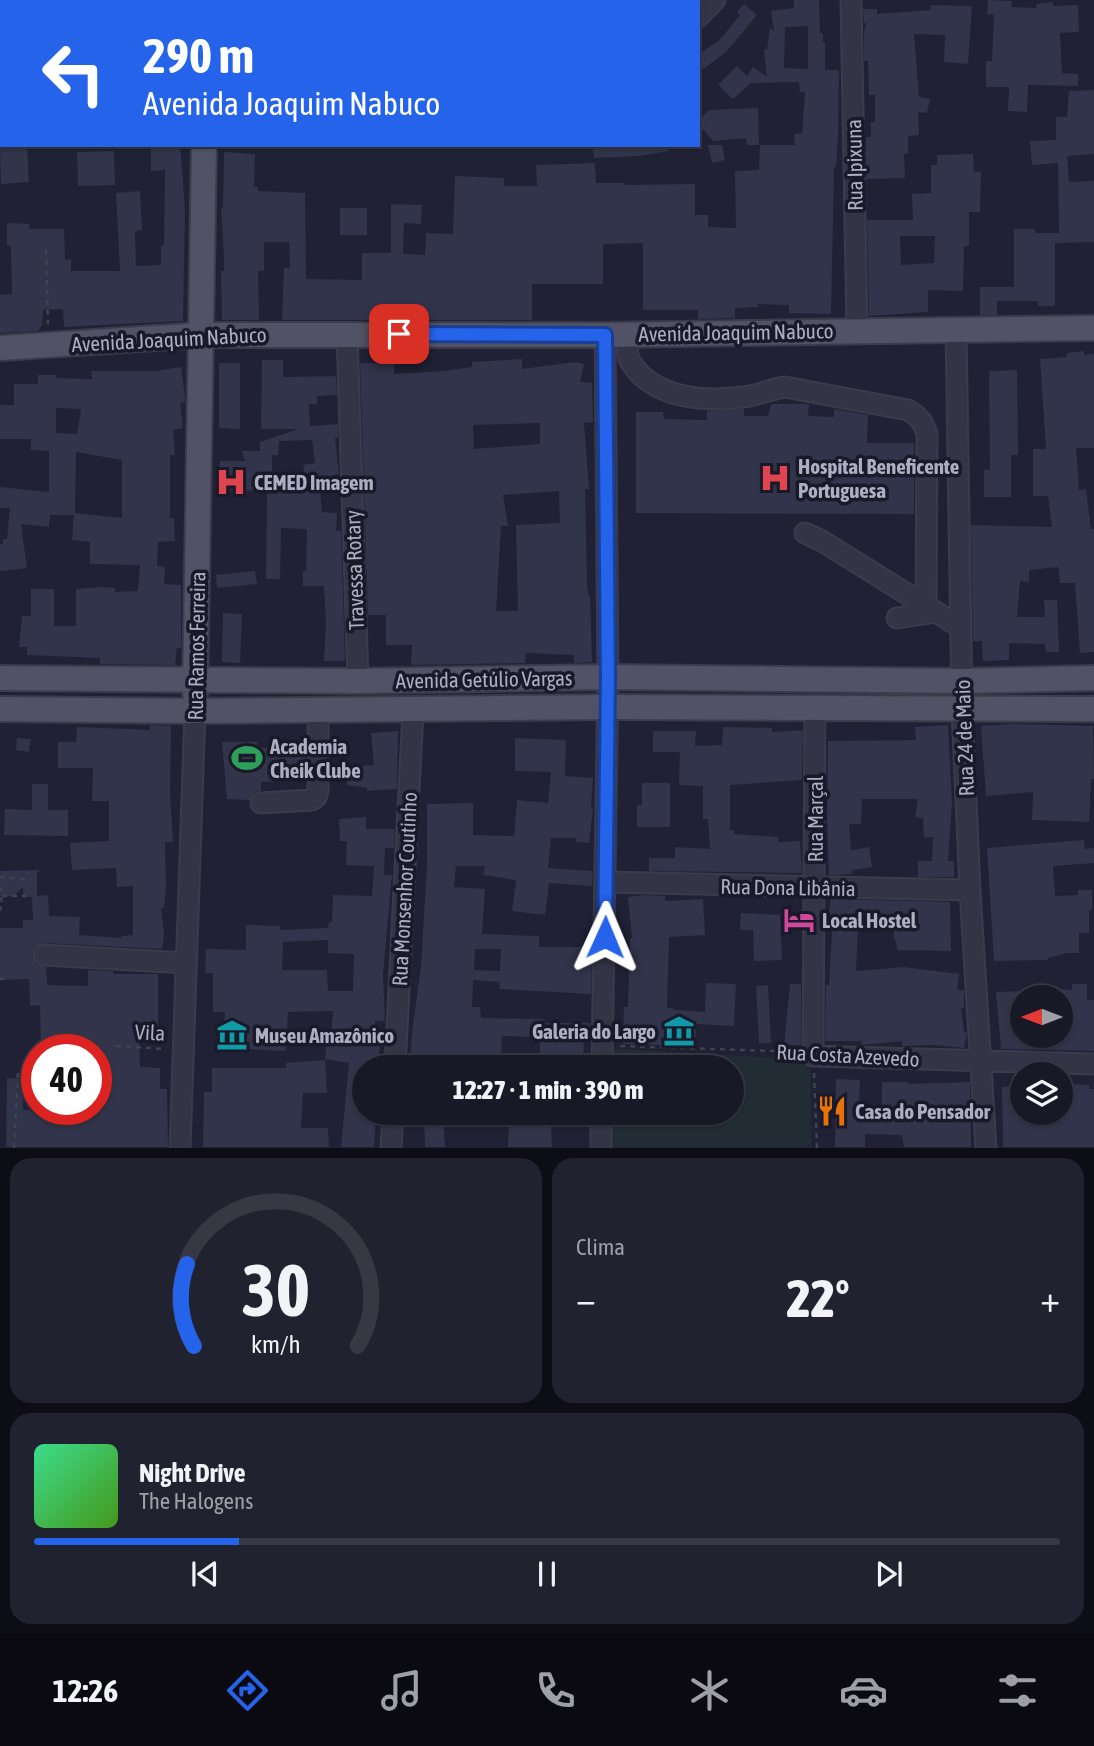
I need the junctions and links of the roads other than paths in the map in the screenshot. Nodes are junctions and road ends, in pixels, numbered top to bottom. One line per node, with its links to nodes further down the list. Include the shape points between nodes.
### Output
1 (715, 0): 3 (street)
2 (851, 0): 7 (street, Rua Ipixuna)
3 (700, 15)
4 (204, 147): 9 (main road, Rua Ramos Ferreira)
5 (1094, 328): 6 (main road, Avenida Joaquim Nabuco)
6 (956, 329): 7 (main road, Avenida Joaquim Nabuco); 15 (street, Rua 24 de Maio)
7 (857, 330): 10 (main road, Avenida Joaquim Nabuco)
8 (347, 334): 9 (main road, Avenida Joaquim Nabuco); 10 (main road, Avenida Joaquim Nabuco); 20 (street, Travessa Rotary)
9 (202, 335): 11 (main road, Avenida Joaquim Nabuco); 19 (main road, Rua Ramos Ferreira)
10 (616, 335): 13 (street, via 645,378 688,398 745,397 785,387 908,410 918,416 927,434); 16 (street)
11 (0, 348)
12 (805, 533): 13 (street)
13 (931, 609): 14 (street); 15 (street)
14 (897, 618)
15 (960, 627): 21 (street, Rua 24 de Maio)
16 (608, 677): 20 (main road, Avenida Getúlio Vargas); 21 (main road, Avenida Getúlio Vargas); 22 (street)
17 (0, 678): 19 (main road, Avenida Getúlio Vargas)
18 (1094, 678): 21 (main road, Avenida Getúlio Vargas)
19 (196, 679): 20 (main road, Avenida Getúlio Vargas); 27 (main road, Rua Ramos Ferreira)
20 (358, 681)
21 (961, 681): 25 (street, Rua 24 de Maio)
22 (607, 707): 23 (main road, Avenida Getúlio Vargas); 29 (main road, Avenida Getúlio Vargas); 31 (street)
23 (815, 708): 25 (main road, Avenida Getúlio Vargas); 32 (street, Rua Marçal)
24 (0, 709): 27 (main road, Avenida Getúlio Vargas)
25 (962, 709): 26 (main road, Avenida Getúlio Vargas); 33 (street, Rua 24 de Maio)
26 (1094, 709)
27 (194, 711): 28 (main road, Avenida Getúlio Vargas); 35 (street, Rua Ramos Ferreira)
28 (318, 711): 29 (main road, Avenida Getúlio Vargas); 30 (street, via 316,797)
29 (413, 711): 36 (street, Rua Monsenhor Coutinho)
30 (261, 803)
31 (606, 883): 32 (street, Rua Dona Libânia); 37 (street)
32 (815, 888): 33 (street, Rua Dona Libânia); 38 (street, Rua Marçal)
33 (970, 890): 39 (street, Rua 24 de Maio)
34 (44, 955): 35 (street)
35 (186, 964): 43 (street, Rua Ramos Ferreira)
36 (396, 1055)
37 (602, 1055)
38 (813, 1056): 39 (street, Rua Costa Azevedo)
39 (981, 1062): 40 (street, Rua Costa Azevedo); 46 (street, Rua 24 de Maio)
40 (1094, 1064)
41 (392, 1125): 44 (street)
42 (601, 1125): 45 (street)
43 (180, 1147)
44 (391, 1147)
45 (601, 1147)
46 (986, 1147)

